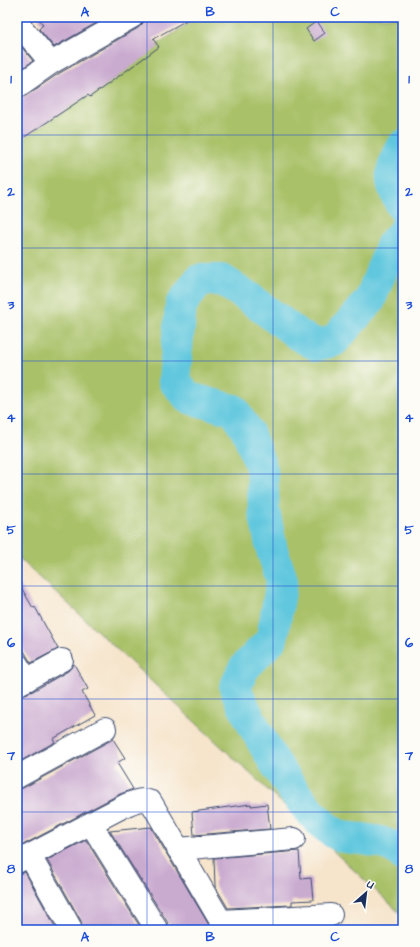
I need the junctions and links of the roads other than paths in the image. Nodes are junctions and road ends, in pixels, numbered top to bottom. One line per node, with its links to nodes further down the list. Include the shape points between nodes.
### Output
1 (132, 17): 3 (street)
2 (17, 22): 3 (street)
3 (51, 63): 4 (street)
4 (17, 87)
5 (62, 660): 6 (street)
6 (20, 676)
7 (105, 729): 8 (street)
8 (17, 777)
9 (91, 824): 11 (street, via 126,805 140,799 145,800 151,802); 12 (street); 16 (street)
10 (294, 839): 11 (street)
11 (178, 849): 14 (street)
12 (23, 859): 15 (street)
13 (332, 915): 14 (street)
14 (224, 926)
15 (70, 927)
16 (157, 930)

